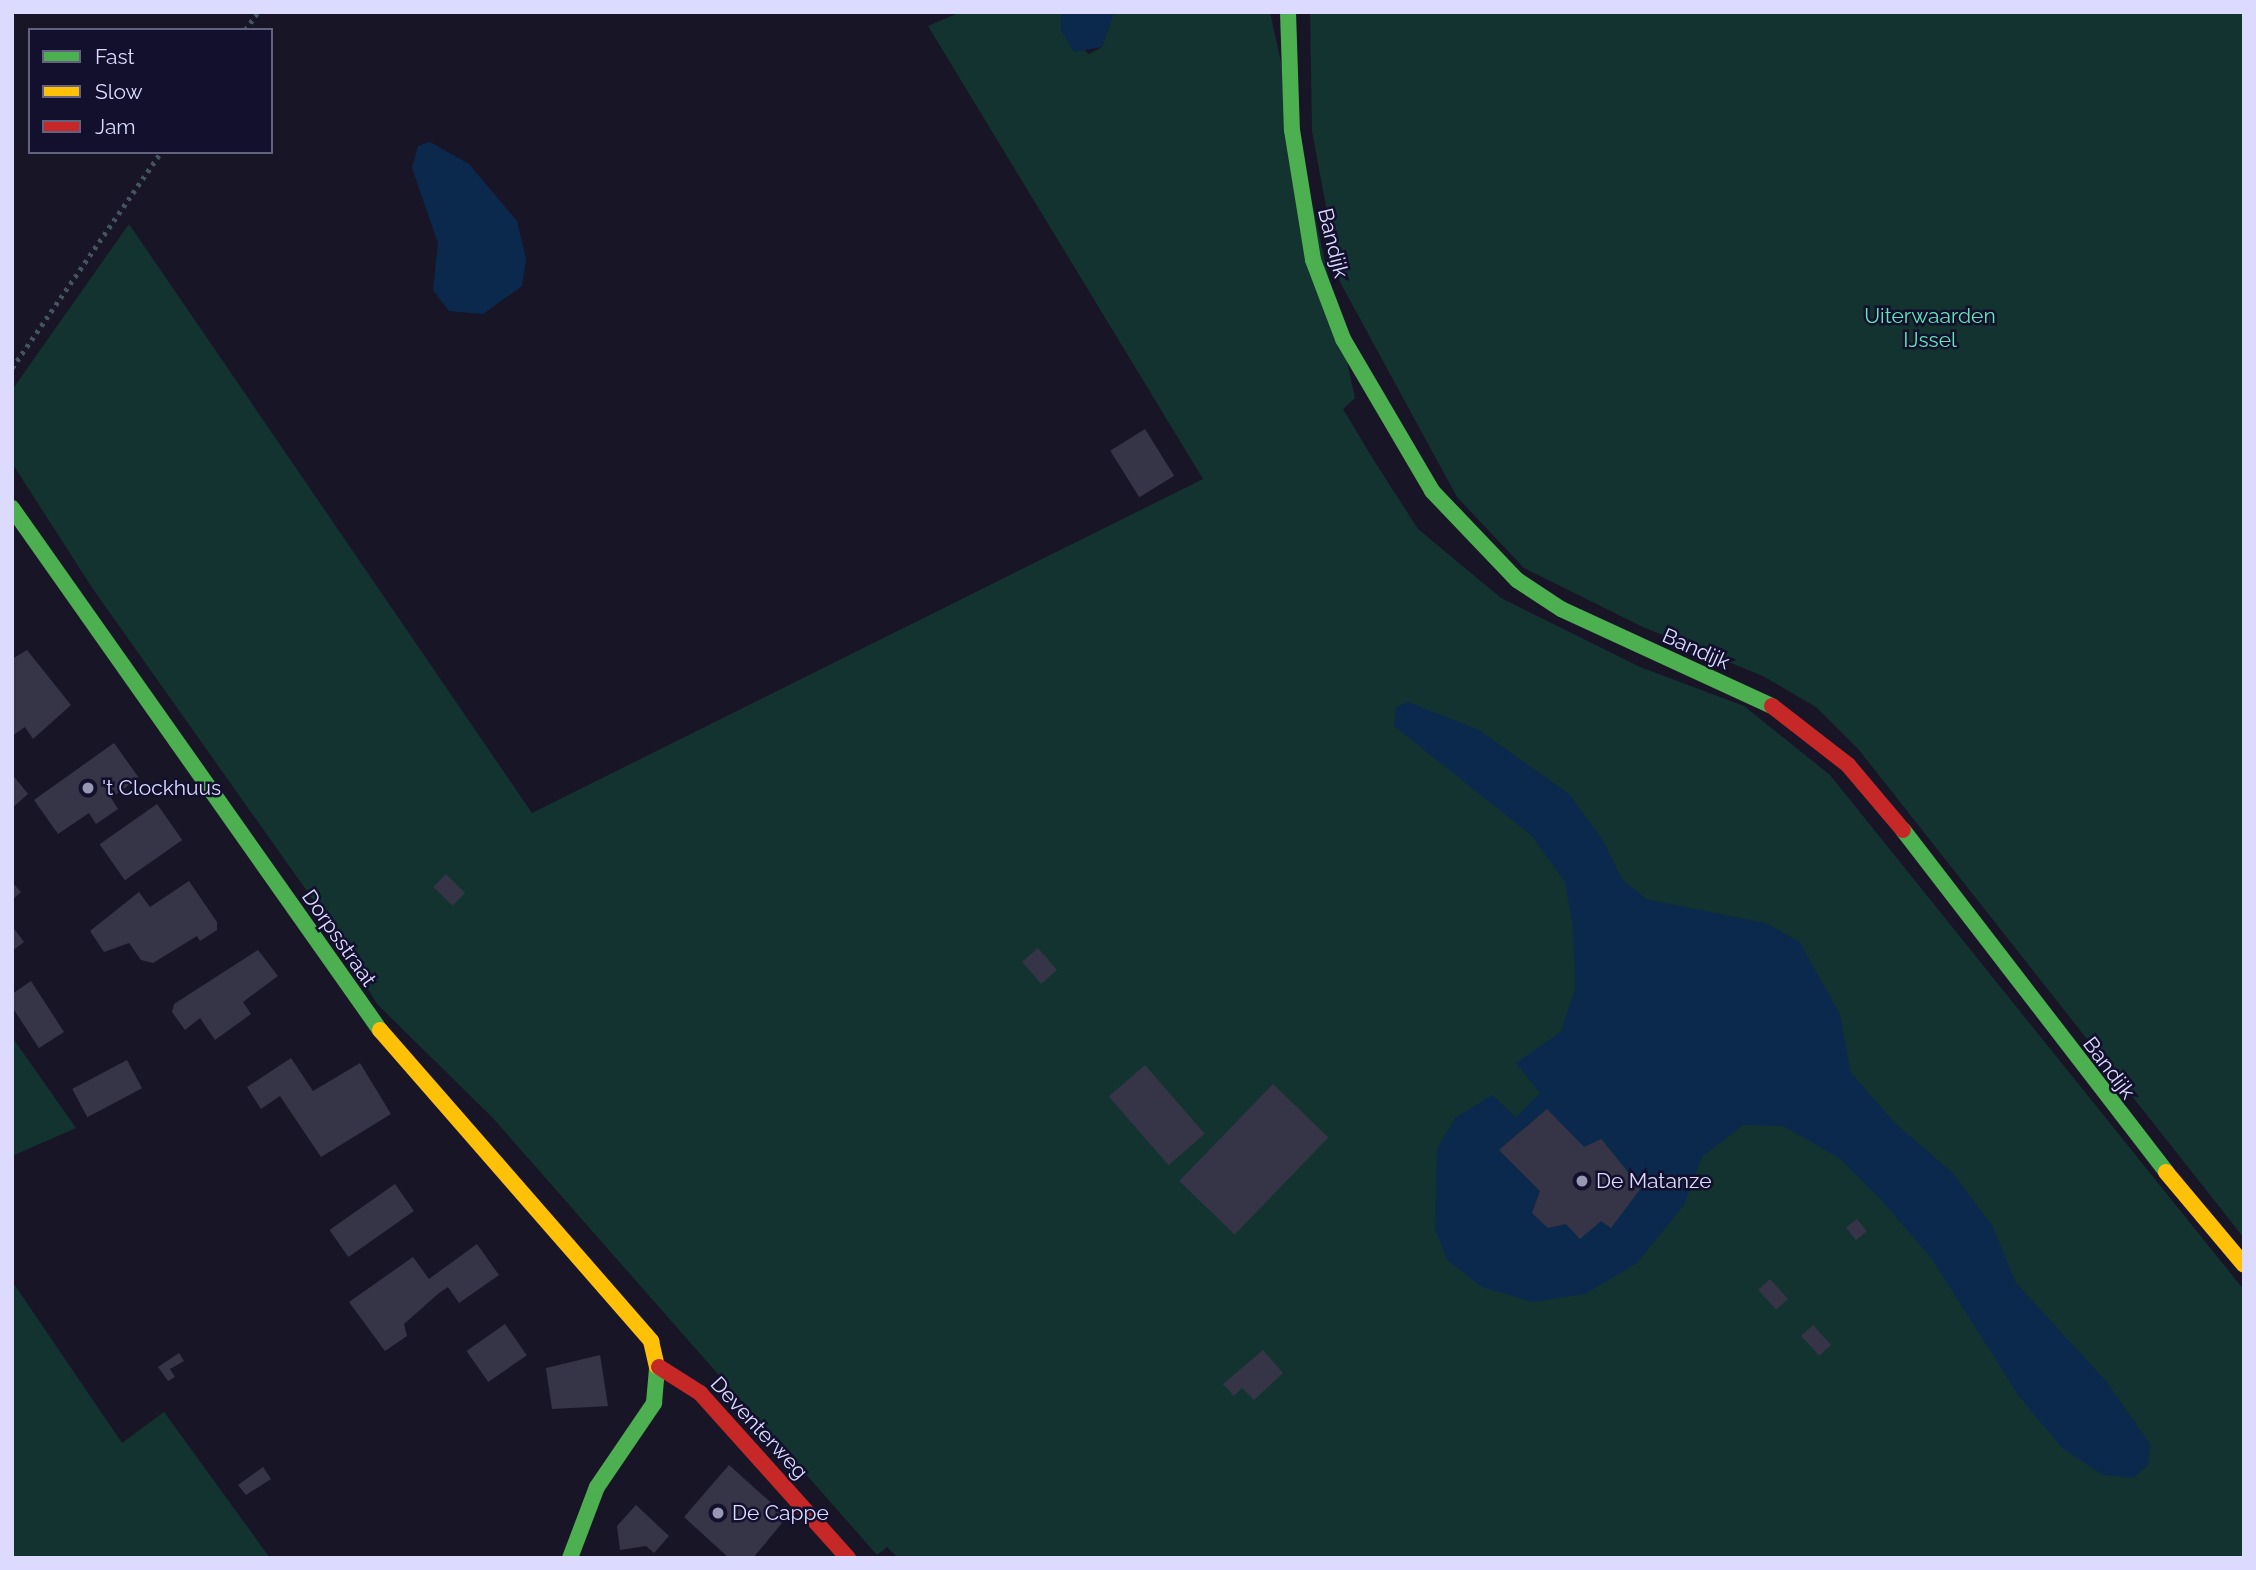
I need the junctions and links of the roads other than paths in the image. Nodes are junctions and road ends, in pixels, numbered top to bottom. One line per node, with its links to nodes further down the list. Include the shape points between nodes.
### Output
1 (1288, 12): 3 (street, Bandijk, via 1292,130 1313,260 1343,339 1432,491 1480,546 1550,602 1769,704 1848,765 1925,856 2119,1116)
2 (12, 508): 4 (street, Dorpsstraat, via 366,1014 641,1326)
3 (2244, 1265)
4 (659, 1367): 5 (street, via 654,1403 597,1487); 6 (street, Deventerweg, via 700,1393)
5 (570, 1558)
6 (848, 1558)

